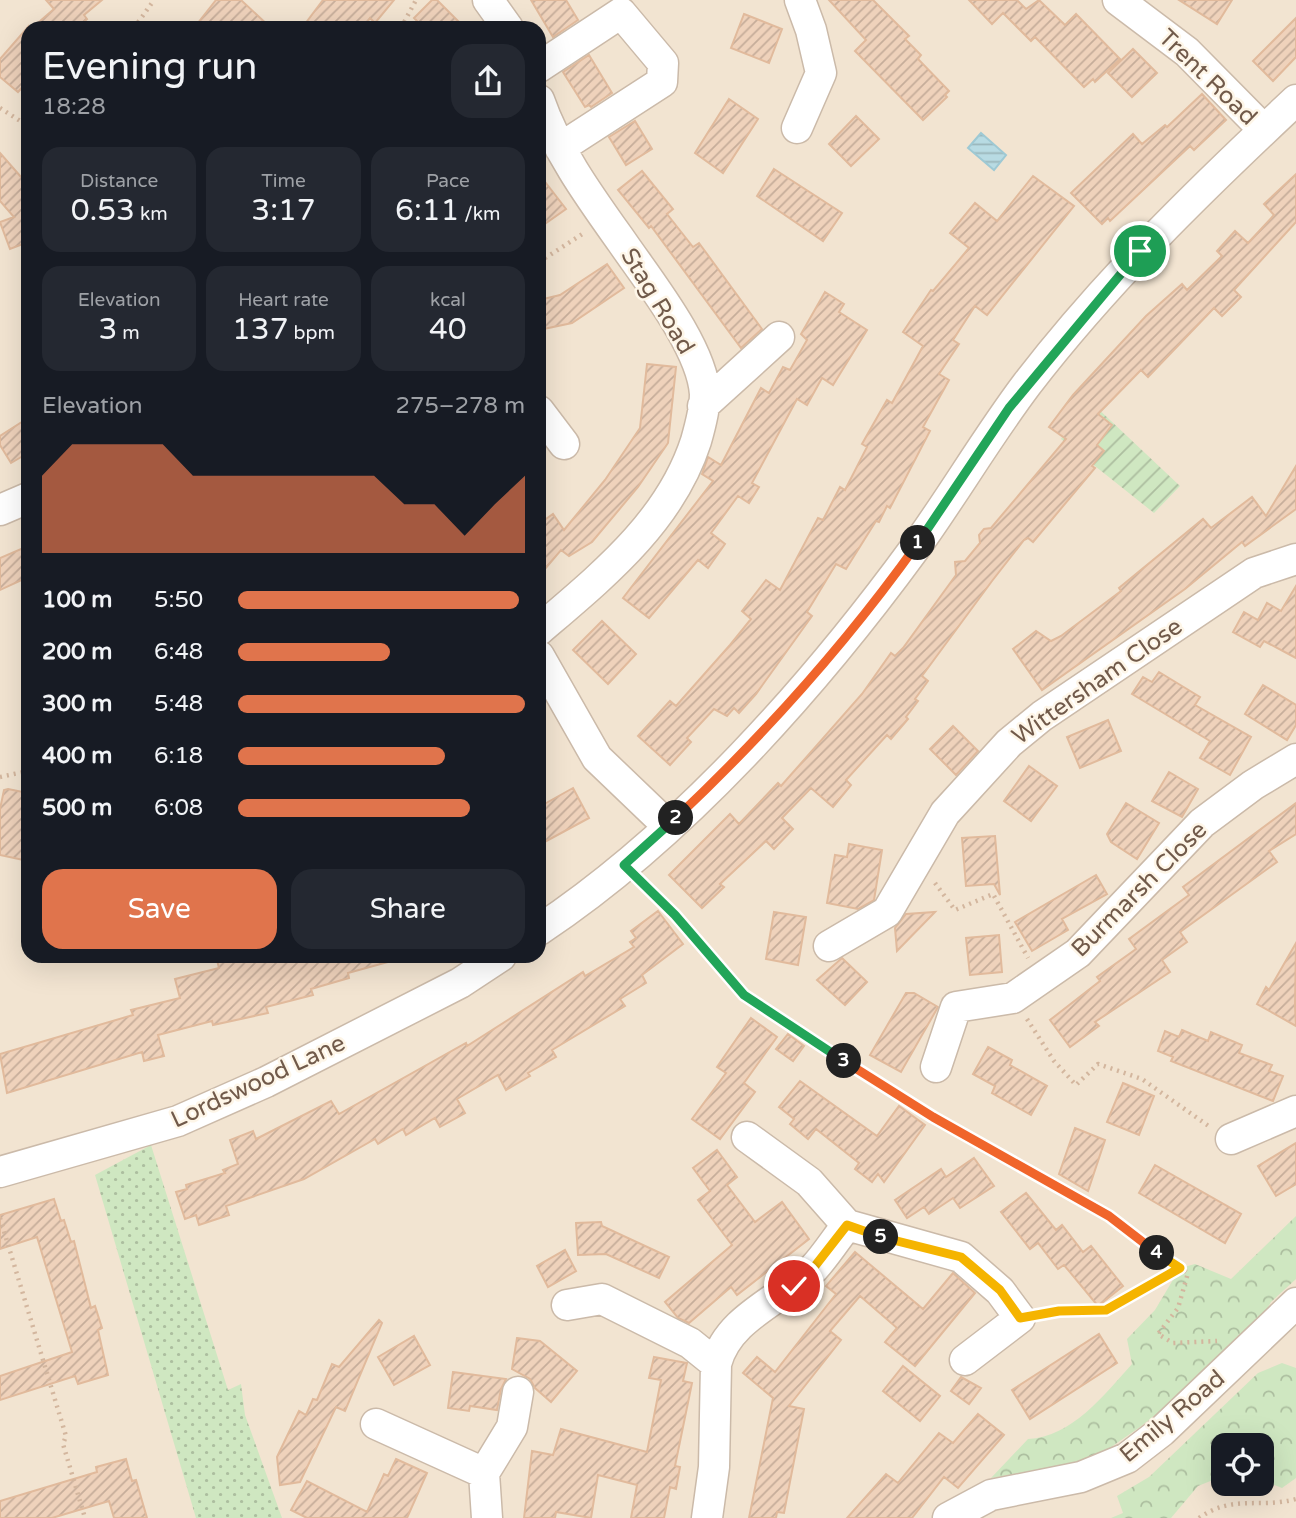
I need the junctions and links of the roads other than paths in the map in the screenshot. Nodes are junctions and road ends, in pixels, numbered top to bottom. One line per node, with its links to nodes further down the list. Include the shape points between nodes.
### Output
1 (488, 0): 4 (street)
2 (800, 0): 8 (street, via 821,73)
3 (1118, 0): 9 (street, Trent Road, via 1187,52)
4 (503, 21)
5 (546, 62): 10 (street, via 621,13 663,63 663,82)
6 (1296, 100): 9 (street)
7 (546, 116): 10 (street, Stag Road)
8 (797, 128)
9 (1264, 130): 19 (street, via 1107,287 1009,408 926,532 844,640 755,742)
10 (560, 148): 12 (street, Stag Road, via 691,349 705,393)
11 (779, 337): 12 (street)
12 (703, 407): 16 (street, Stag Road, via 685,474 651,524 608,571)
13 (546, 420): 14 (street)
14 (564, 444)
15 (1296, 559): 21 (street, Wittersham Close, via 1254,573 1009,743 945,813 887,912)
16 (546, 624)
17 (546, 668): 19 (street, via 597,758)
18 (1296, 759): 23 (street, Burmarsh Close, via 1202,823 1078,953 1013,998 956,1007)
19 (668, 826): 20 (street)
20 (546, 925)
21 (829, 946)
22 (490, 963): 27 (street, Lordswood Lane, via 266,1082 178,1121)
23 (936, 1068)
24 (1296, 1111): 26 (street)
25 (747, 1138): 28 (street, via 809,1182)
26 (1230, 1139)
27 (0, 1172)
28 (847, 1225): 31 (street, via 961,1257 1000,1290 1020,1318); 32 (street, via 815,1266 732,1332)
29 (567, 1305): 32 (street, via 601,1299 690,1343)
30 (1291, 1316): 38 (street, Emily Road, via 1127,1458 1081,1477 991,1495)
31 (965, 1360)
32 (716, 1364): 37 (street, via 717,1427)
33 (518, 1392): 35 (street, via 512,1427)
34 (376, 1424): 35 (street)
35 (484, 1473): 36 (street)
36 (487, 1518)
37 (707, 1518)
38 (948, 1518)

